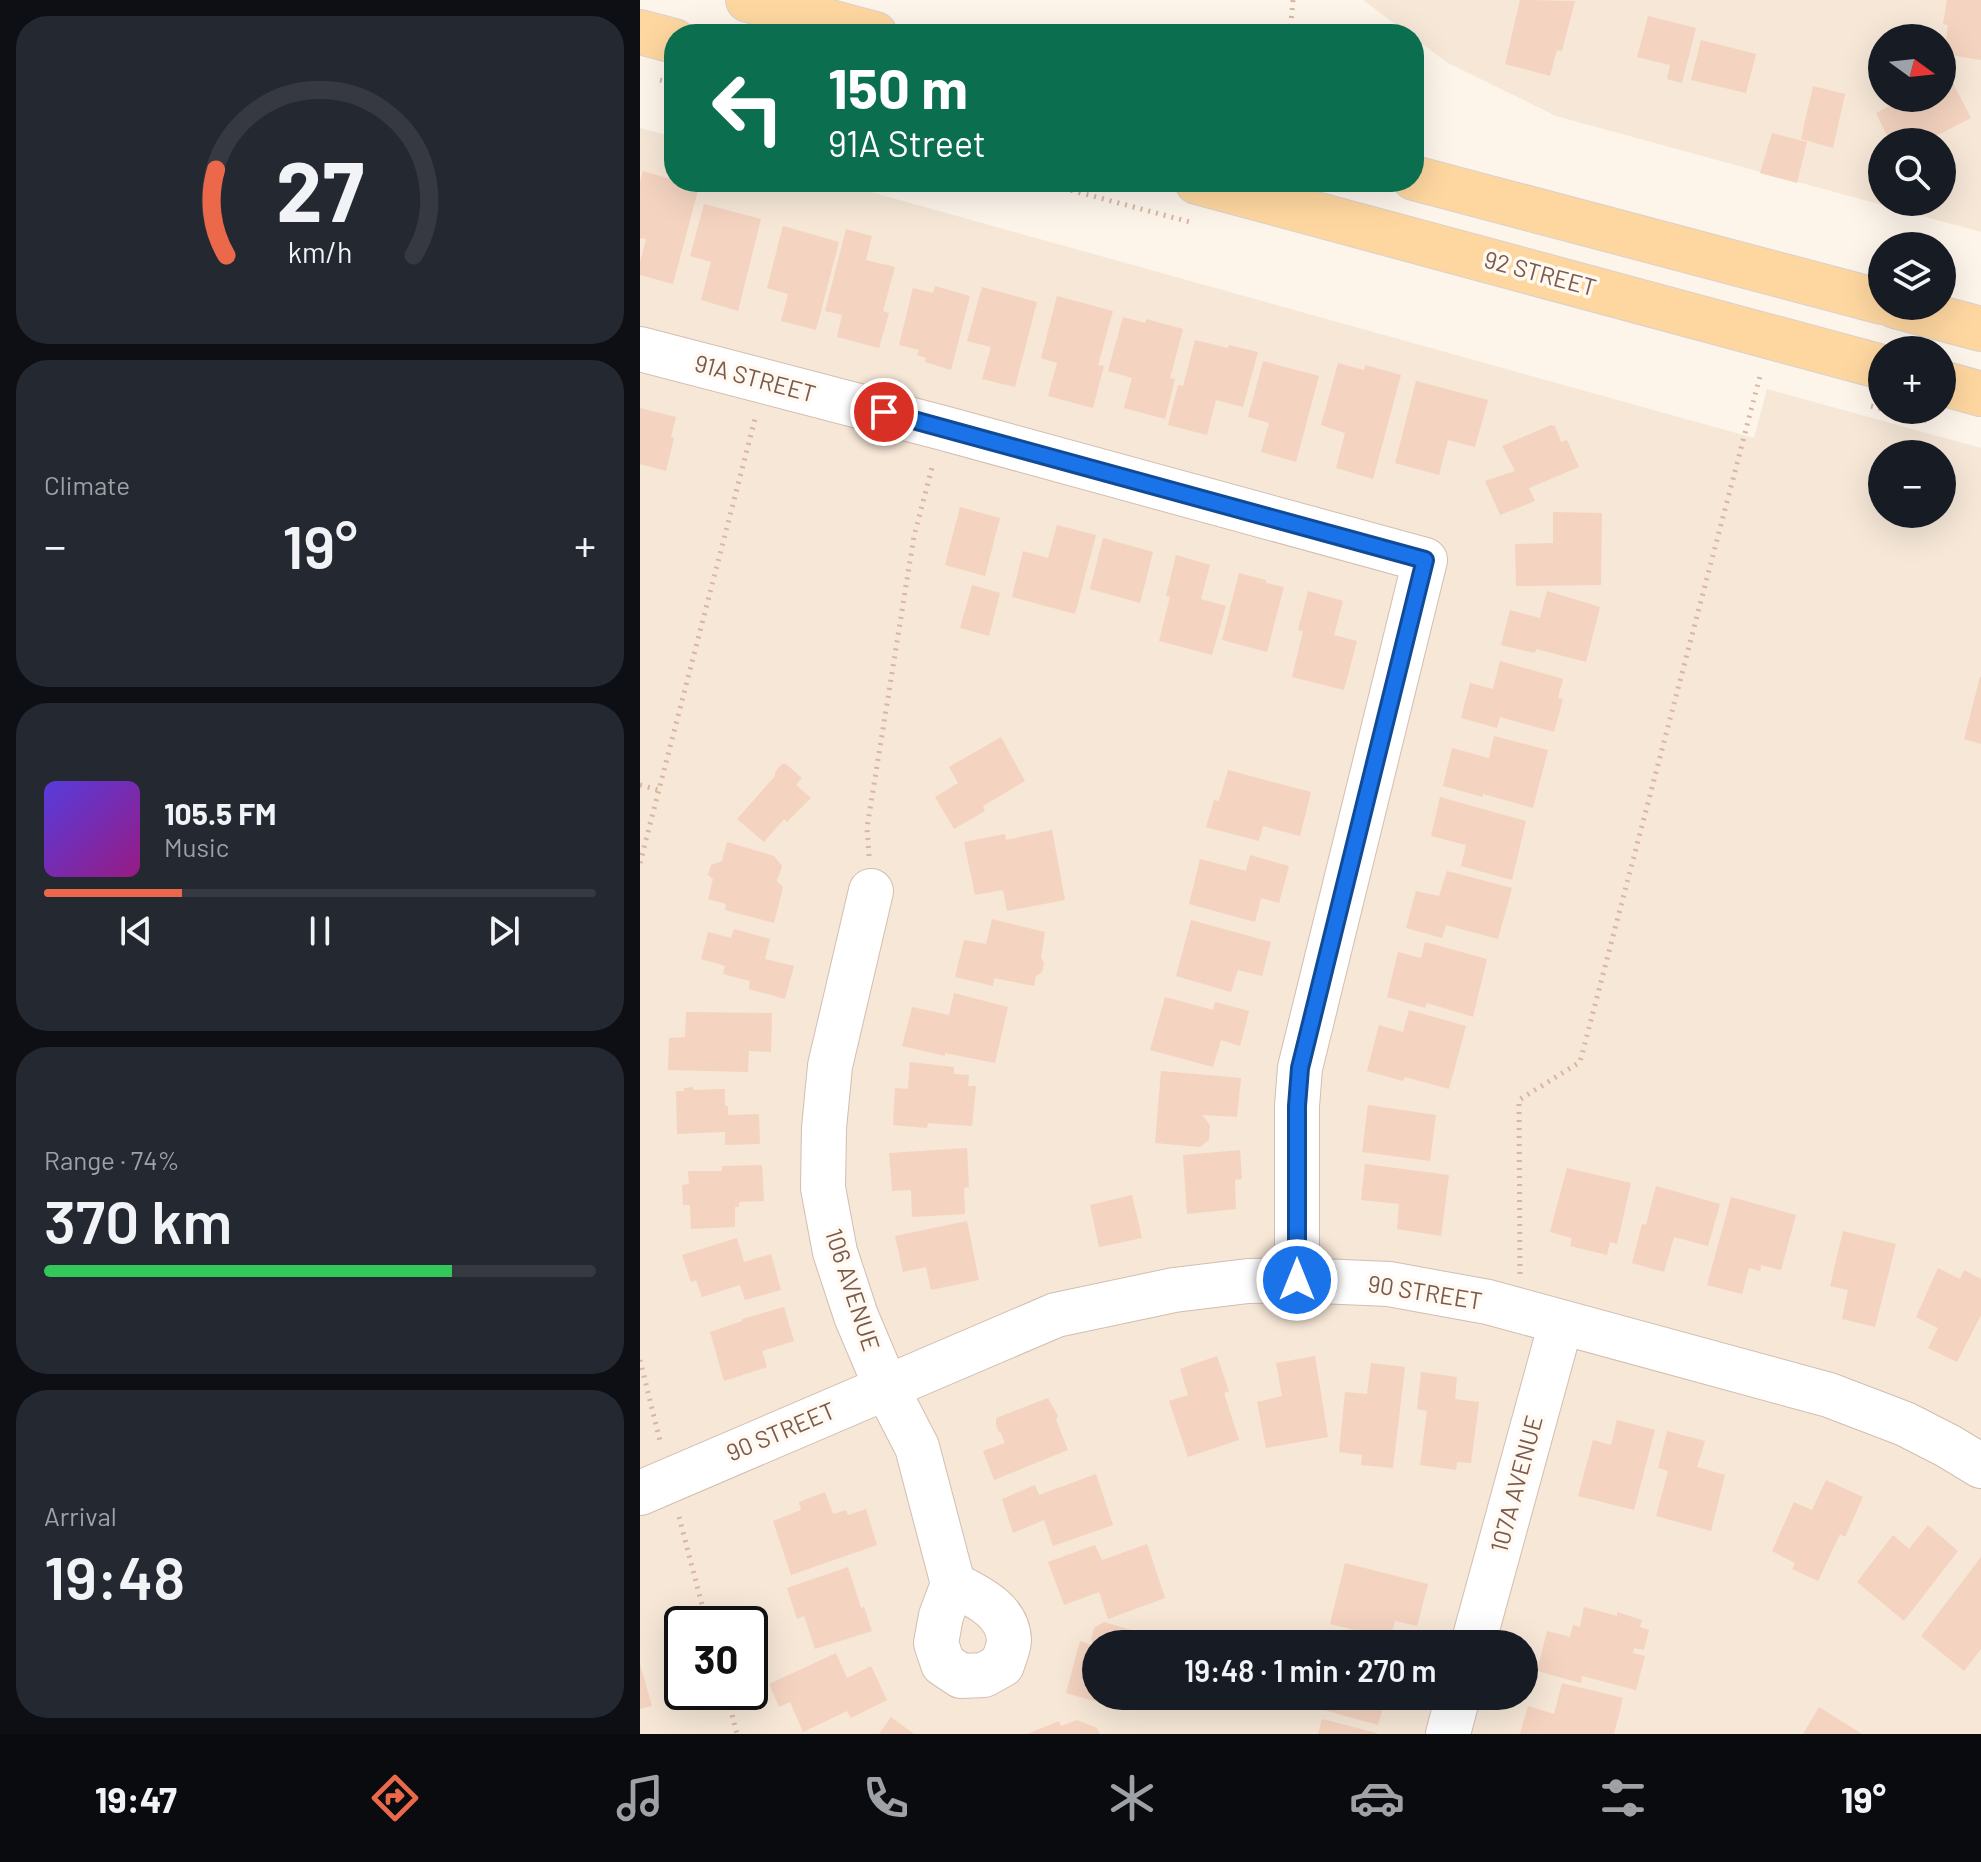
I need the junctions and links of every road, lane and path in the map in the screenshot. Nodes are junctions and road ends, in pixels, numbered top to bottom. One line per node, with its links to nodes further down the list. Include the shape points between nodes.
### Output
1 (748, 0): 3 (main road)
2 (1293, 0): 4 (path)
3 (838, 24)
4 (1291, 24)
5 (640, 32): 6 (main road)
6 (664, 38)
7 (1424, 181): 9 (main road)
8 (1234, 192): 13 (main road, 92 STREET)
9 (1868, 298)
10 (1947, 320): 11 (main road)
11 (1981, 329)
12 (640, 349): 15 (street, 91A STREET)
13 (1868, 363)
14 (1760, 376): 24 (path, via 1580,1062 1519,1100)
15 (765, 381): 18 (street, 91A STREET); 20 (path)
16 (1956, 387): 17 (main road)
17 (1981, 394)
18 (943, 428): 22 (path, via 914,536 867,828); 23 (street, 91A STREET, via 1425,560 1300,1068)
19 (640, 785): 20 (path)
20 (658, 790): 21 (path)
21 (640, 863)
22 (871, 891): 26 (street, 106 AVENUE, via 830,1066 823,1188 835,1252)
23 (1297, 1280): 25 (street, 90 STREET, via 1389,1284 1488,1302); 26 (street, 90 STREET, via 1211,1284 1056,1315)
24 (1520, 1281)
25 (1561, 1323): 27 (street, 90 STREET, via 1829,1395 1905,1424); 30 (street, 107A AVENUE)
26 (886, 1387): 28 (street, 90 STREET); 29 (street, 106 AVENUE, via 917,1447)
27 (1981, 1466)
28 (640, 1493)
29 (953, 1584)
30 (1477, 1630)
31 (731, 1710): 33 (path)
32 (1454, 1710): 34 (street)
33 (737, 1734)
34 (1448, 1734)

